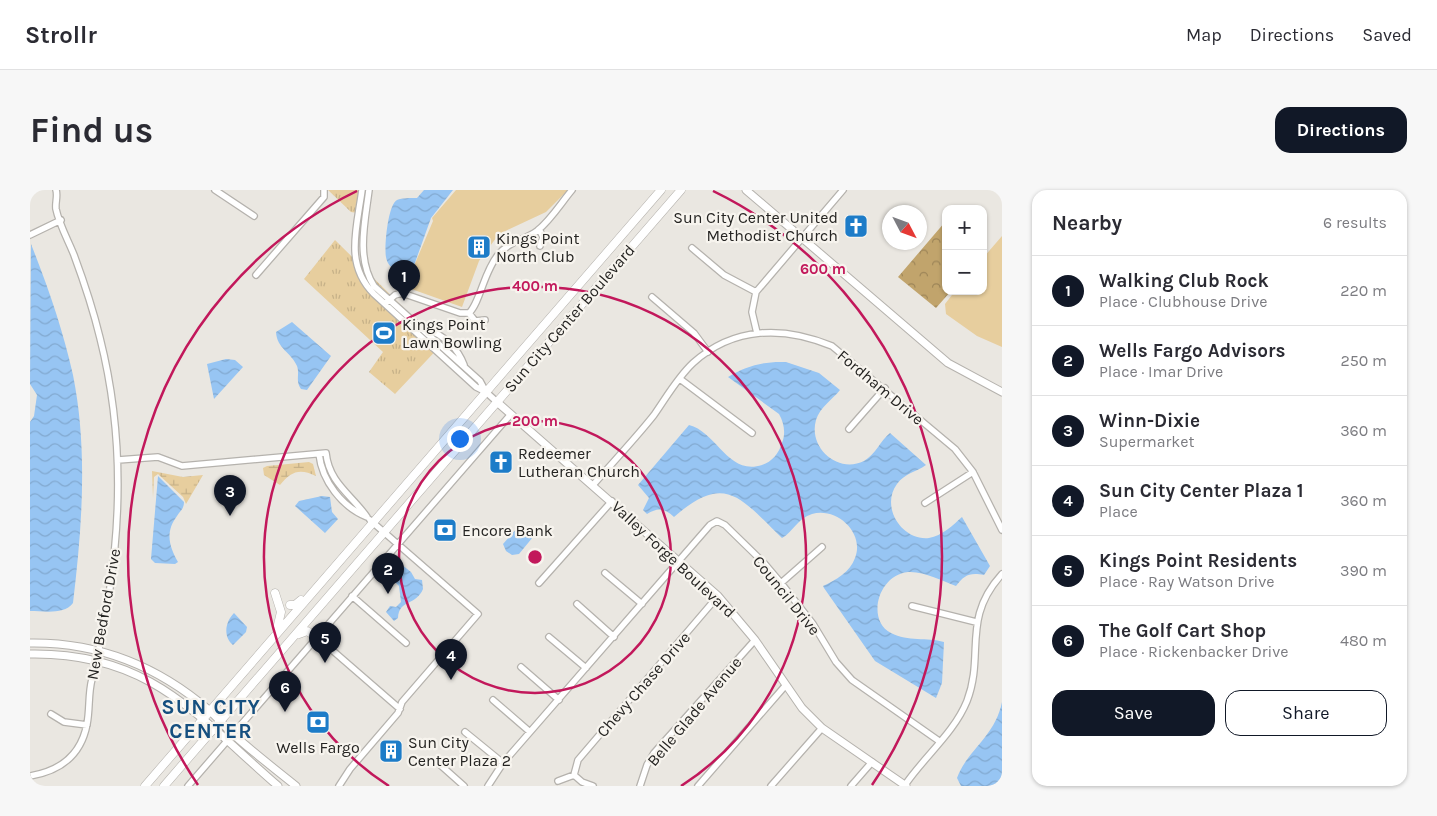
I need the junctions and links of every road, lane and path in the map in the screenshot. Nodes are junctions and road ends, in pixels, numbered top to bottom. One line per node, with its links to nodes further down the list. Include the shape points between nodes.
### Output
1 (56, 190): 12 (street, New Bedford Drive, via 55,208)
2 (214, 190): 11 (street)
3 (324, 190): 18 (street, via 324,197)
4 (362, 190): 21 (street, via 355,265 366,286)
5 (369, 190): 21 (street, via 364,267)
6 (572, 190): 13 (street)
7 (661, 190): 28 (main road, Sun City Center Boulevard)
8 (681, 190): 30 (main road, Sun City Center Boulevard)
9 (746, 190): 15 (street)
10 (843, 190): 15 (street)
11 (254, 216)
12 (60, 220): 14 (street); 35 (street, New Bedford Drive, via 101,339 112,395)
13 (539, 228): 16 (street, via 544,237); 22 (street, via 508,244 499,253 490,265)
14 (30, 235)
15 (802, 238): 19 (street); 29 (street, via 948,363)
16 (540, 246)
17 (692, 248): 19 (street, via 724,275)
18 (256, 274)
19 (756, 292): 24 (street, via 752,312)
20 (652, 297): 25 (street, via 694,332)
21 (387, 302): 22 (street, via 402,293 460,313); 28 (street, via 476,387); 28 (street, via 421,326 480,381)
22 (469, 313): 23 (street, via 475,321)
23 (485, 320)
24 (757, 333): 25 (street, Fordham Drive, via 733,339); 27 (street, Fordham Drive, via 786,332 809,336 832,346)
25 (708, 352): 26 (street, Fordham Drive)
26 (680, 379): 33 (street); 37 (street, Fordham Drive, via 653,416)
27 (885, 388): 32 (street); 36 (street, Fordham Drive, via 955,449)
28 (486, 392): 30 (street); 40 (main road, Sun City Center Boulevard)
29 (1002, 392)
30 (497, 402): 31 (street, Valley Forge Boulevard); 42 (main road, Sun City Center Boulevard)
31 (511, 414): 37 (street, Valley Forge Boulevard); 43 (street)
32 (849, 429)
33 (752, 433)
34 (319, 454): 35 (street, via 182,466 158,457); 40 (street, via 322,471 333,491 357,513); 40 (street, via 326,453 337,484)
35 (118, 460): 70 (street, New Bedford Drive, via 114,570)
36 (972, 472): 39 (street); 41 (street, Fordham Drive)
37 (593, 485): 38 (street, Valley Forge Boulevard)
38 (612, 501): 45 (street, Valley Forge Boulevard); 49 (street)
39 (925, 504)
40 (370, 520): 42 (street); 46 (main road, Sun City Center Boulevard)
41 (1002, 530)
42 (384, 532): 43 (street); 59 (main road, Sun City Center Boulevard)
43 (397, 545): 52 (street); 78 (street, via 478,614)
44 (822, 547): 50 (street)
45 (680, 560): 50 (street, Council Drive, via 710,525 718,521); 53 (street, Valley Forge Boulevard); 55 (street, Council Drive)
46 (334, 567): 56 (main road, via 300,601); 58 (main road, Sun City Center Boulevard)
47 (605, 573): 55 (street)
48 (1002, 574): 60 (street, via 988,592)
49 (540, 583)
50 (781, 583): 90 (street, Council Drive, via 852,680)
51 (275, 593): 66 (main road, via 281,616)
52 (352, 596): 62 (street); 68 (street)
53 (718, 596): 67 (street, Valley Forge Boulevard); 94 (street, Chevy Chase Drive, via 578,760)
54 (577, 604): 64 (street)
55 (642, 604): 64 (street, Council Drive)
56 (290, 605)
57 (912, 606): 60 (street)
58 (296, 611): 61 (main road); 66 (main road, Sun City Center Boulevard)
59 (312, 617): 61 (main road, Sun City Center Boulevard); 62 (main road)
60 (976, 622): 90 (street, via 972,683 966,702)
61 (304, 626): 62 (main road); 65 (main road, Sun City Center Boulevard)
62 (314, 635): 65 (main road, via 304,631); 78 (street); 88 (street)
63 (550, 637): 74 (street)
64 (614, 637): 74 (street, Council Drive)
65 (294, 638): 82 (main road, Sun City Center Boulevard)
66 (271, 640): 79 (main road, Sun City Center Boulevard)
67 (755, 640): 75 (street, Valley Forge Boulevard); 107 (street, Belle Glade Avenue, via 654,753)
68 (406, 642)
69 (30, 643): 70 (street); 71 (street)
70 (100, 650): 72 (street, New Bedford Drive); 79 (street, via 136,662 158,674)
71 (30, 654): 72 (street)
72 (97, 660): 81 (street, via 153,683); 83 (street, New Bedford Drive, via 91,682)
73 (521, 667): 77 (street)
74 (586, 668): 77 (street, Council Drive)
75 (785, 686): 85 (street, Valley Forge Boulevard); 108 (street)
76 (493, 700): 87 (street)
77 (559, 700): 87 (street, Council Drive)
78 (400, 708): 103 (street)
79 (210, 711): 81 (main road, Sun City Center Boulevard); 82 (street)
80 (51, 714): 83 (street, via 64,722)
81 (203, 719): 84 (street); 98 (main road, Sun City Center Boulevard)
82 (220, 720): 84 (main road, Sun City Center Boulevard); 88 (street)
83 (87, 725): 95 (street, New Bedford Drive, via 71,757 57,769)
84 (213, 728): 89 (street); 99 (main road, Sun City Center Boulevard)
85 (822, 728): 92 (street, Valley Forge Boulevard); 109 (street)
86 (465, 732): 93 (street)
87 (530, 732): 93 (street, Council Drive)
88 (233, 734): 102 (street)
89 (227, 741): 100 (street); 101 (street)
90 (940, 741): 97 (street)
91 (438, 762): 104 (street)
92 (872, 762): 97 (street, Valley Forge Boulevard); 110 (street)
93 (503, 763): 105 (street, Council Drive)
94 (574, 775): 96 (street); 106 (street)
95 (30, 776)
96 (558, 781)
97 (906, 785)
98 (145, 786)
99 (164, 786)
100 (188, 786)
101 (278, 786)
102 (296, 786)
103 (339, 786)
104 (464, 786)
105 (488, 786)
106 (593, 786)
107 (640, 786)
108 (698, 786)
109 (772, 786)
110 (851, 786)

